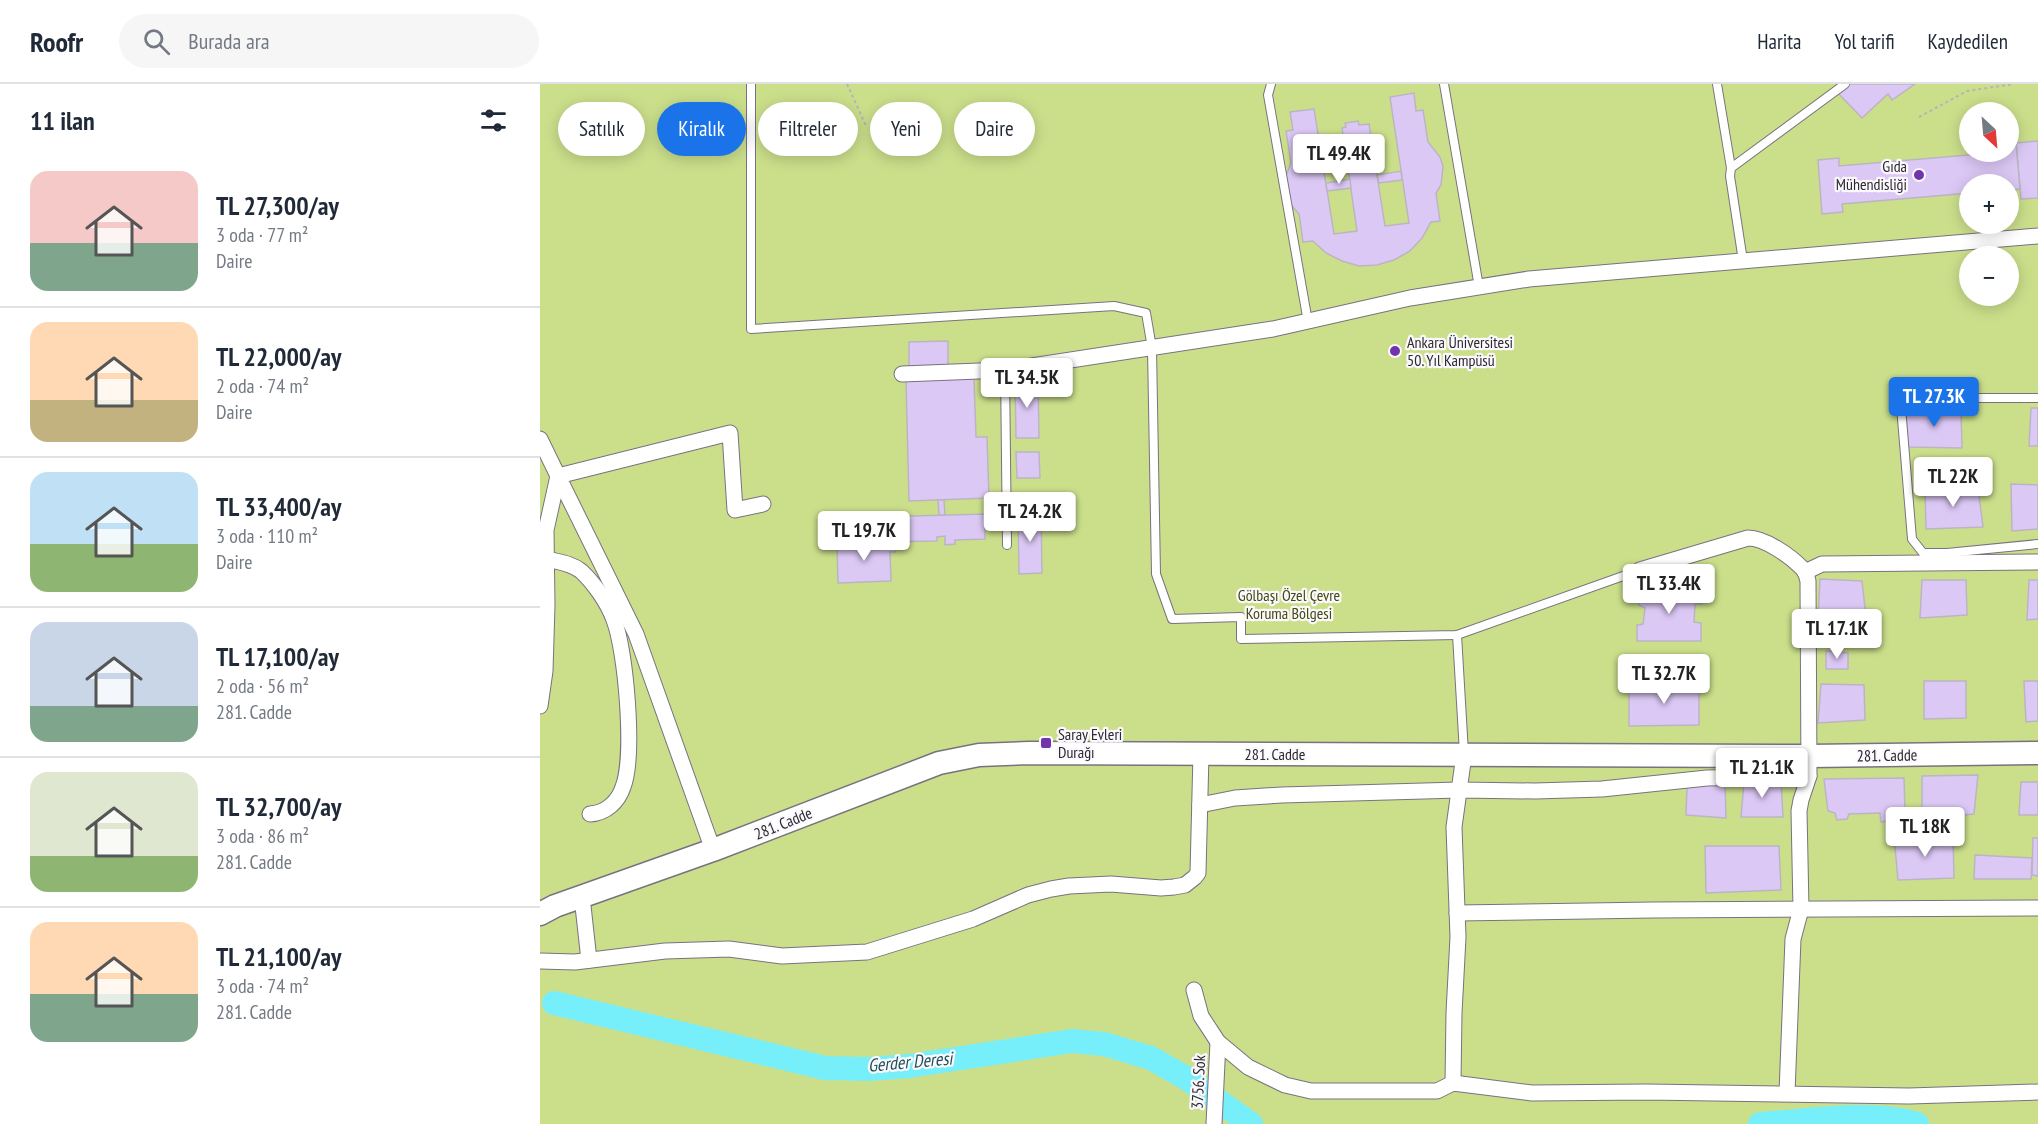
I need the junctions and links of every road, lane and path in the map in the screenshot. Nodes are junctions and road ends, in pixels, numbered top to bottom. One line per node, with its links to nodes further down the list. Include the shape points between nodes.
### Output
1 (751, 84): 16 (lane, via 751,329 1114,306 1146,313)
2 (847, 84): 10 (path)
3 (1271, 84): 15 (lane, via 1268,95)
4 (1444, 84): 14 (lane)
5 (1717, 84): 11 (lane)
6 (1845, 84): 11 (lane)
7 (2014, 84): 8 (path)
8 (1999, 85): 9 (path, via 1967,91)
9 (1919, 117)
10 (866, 126)
11 (1731, 168): 13 (lane)
12 (2038, 236): 13 (street)
13 (1743, 261): 14 (street, via 1529,279)
14 (1479, 287): 15 (street, via 1410,298)
15 (1308, 322): 16 (street)
16 (1152, 348): 17 (street); 30 (lane, via 1156,574 1172,618 1241,617 1241,639)
17 (1005, 370): 18 (street); 25 (lane)
18 (902, 374)
19 (2038, 398): 24 (lane, via 1932,399 1904,402 1901,407 1912,539 1923,553)
20 (540, 439): 21 (street)
21 (558, 476): 22 (street, via 730,432 735,510); 23 (street); 40 (street, via 636,634)
22 (762, 504)
23 (543, 530): 26 (street)
24 (2038, 544)
25 (1007, 545)
26 (547, 559): 31 (street, via 548,605); 39 (street, via 583,573 609,609 620,648 629,732 627,772 613,804 605,811)
27 (2038, 562): 29 (street, via 1822,564)
28 (1640, 570): 29 (street, via 1748,538 1766,542); 30 (lane)
29 (1805, 572): 36 (street, via 1809,589)
30 (1457, 635): 35 (lane)
31 (542, 671): 32 (street)
32 (540, 706)
33 (2038, 753): 36 (street, 281. Cadde)
34 (1202, 754): 35 (street, 281. Cadde); 38 (street); 40 (street, 281. Cadde, via 1029,753 954,759)
35 (1464, 755): 36 (street, 281. Cadde); 37 (street)
36 (1810, 766): 37 (street, via 1602,789); 43 (street, via 1799,811)
37 (1459, 790): 38 (street, via 1282,795 1235,798); 44 (street, via 1454,827)
38 (1200, 806): 46 (street, via 1198,873 1185,885 1161,888 1088,884 1051,889 973,919 867,952 782,956 729,949 665,951)
39 (590, 814)
40 (714, 850): 41 (street, 281. Cadde)
41 (582, 897): 45 (street, 281. Cadde); 46 (street)
42 (2038, 908): 43 (street)
43 (1801, 909): 44 (street); 52 (street, via 1793,939)
44 (1458, 913): 50 (street)
45 (540, 914)
46 (589, 960): 47 (street)
47 (540, 961)
48 (1194, 990): 49 (street, via 1201,1016)
49 (1218, 1042): 50 (street, via 1248,1067 1297,1089 1437,1091); 53 (street, 3756. Sok)
50 (1453, 1083): 52 (street, via 1532,1093)
51 (2038, 1092): 52 (street, via 1909,1096)
52 (1787, 1093)
53 (1214, 1124)

